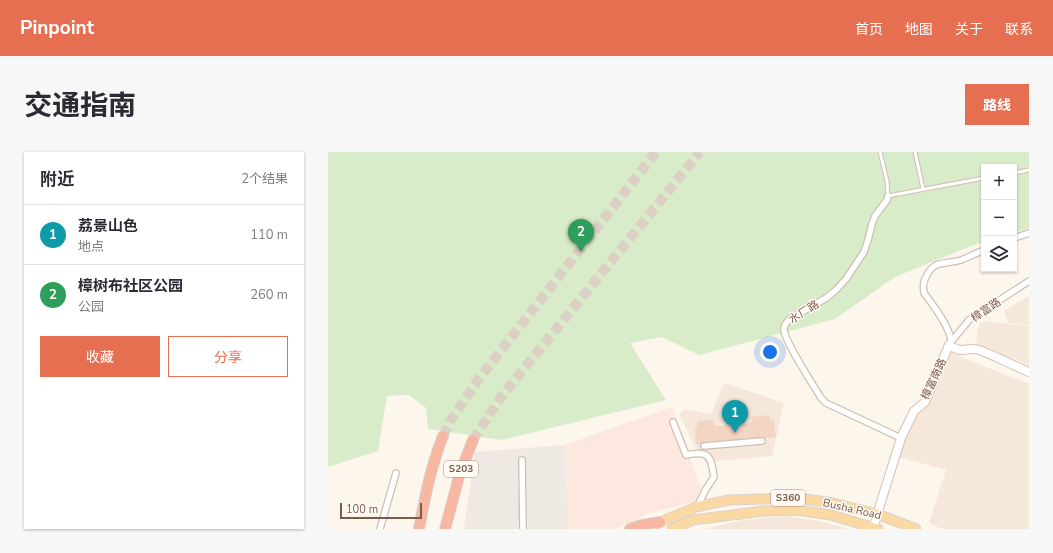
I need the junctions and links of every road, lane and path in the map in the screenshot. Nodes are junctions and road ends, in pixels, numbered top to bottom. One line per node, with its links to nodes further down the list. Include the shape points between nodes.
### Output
1 (880, 152): 7 (lane)
2 (916, 152): 6 (lane)
3 (1029, 170): 4 (lane)
4 (1017, 172)
5 (981, 179): 6 (lane)
6 (923, 189): 7 (lane)
7 (888, 196): 16 (street, 水厂路, via 875,216 864,252 846,279 826,298 790,319 784,328 787,340 797,358 826,403)
8 (1029, 233): 9 (street)
9 (1017, 237)
10 (981, 251): 12 (street, via 951,263 932,267 926,275 924,293 951,335)
11 (1029, 282): 12 (street, 樟富路, via 969,320)
12 (950, 343): 13 (street, 樟富南路, via 953,348 961,350 977,349); 16 (street, 樟富南路, via 925,402 914,411)
13 (1029, 372)
14 (673, 422): 25 (street, via 686,455 702,453 712,463 714,476)
15 (443, 436): 21 (highway, S203)
16 (901, 438): 26 (street, 樟富南路)
17 (473, 440): 23 (highway, S203)
18 (762, 441): 19 (street)
19 (704, 446)
20 (522, 460): 35 (street)
21 (432, 468): 31 (highway, via 421,495); 32 (highway, S203)
22 (396, 472): 30 (street)
23 (452, 498): 33 (highway, S203); 34 (highway)
24 (833, 503): 25 (main road, Busha Road / S360, via 798,498 761,499 729,500); 26 (main road, Busha Road / S360); 27 (main road)
25 (696, 507): 28 (main road, Busha Road / S360)
26 (877, 514): 29 (street, 樟富南路); 39 (main road, Busha Road / S360)
27 (832, 515): 29 (main road, Busha Road / S360); 38 (main road, Busha Road / S360, via 797,510 763,511 693,520)
28 (660, 522): 36 (highway); 37 (main road, Busha Road / S360)
29 (875, 528)
30 (380, 529)
31 (413, 529)
32 (419, 529)
33 (445, 529)
34 (450, 529)
35 (524, 529)
36 (630, 529)
37 (647, 529)
38 (672, 529)
39 (916, 529)

